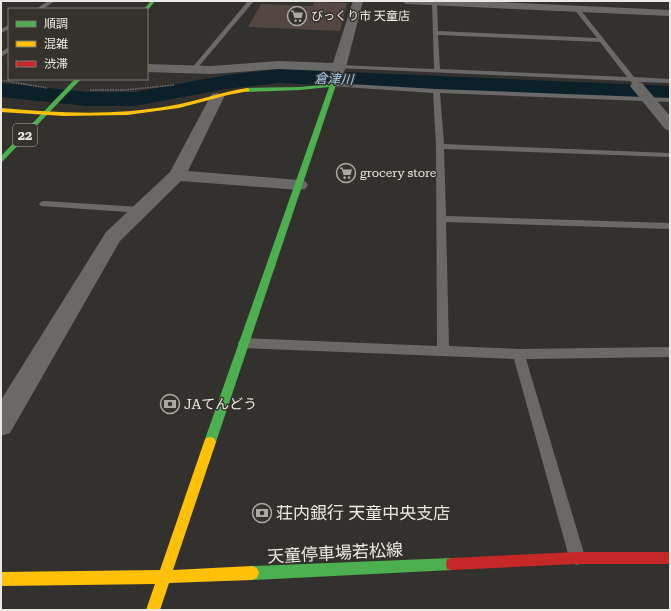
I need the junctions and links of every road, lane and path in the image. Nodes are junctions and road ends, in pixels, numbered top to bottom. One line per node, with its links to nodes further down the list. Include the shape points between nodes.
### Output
1 (52, 1): 7 (lane)
2 (251, 1): 13 (lane)
3 (358, 1): 15 (street)
4 (406, 1): 5 (street)
5 (434, 2): 6 (street); 10 (lane)
6 (462, 2): 8 (street)
7 (40, 8)
8 (577, 9): 9 (street); 11 (lane)
9 (670, 13)
10 (436, 33): 11 (lane); 14 (lane)
11 (602, 40): 19 (lane)
12 (148, 68): 13 (street)
13 (193, 70): 15 (street, via 278,65)
14 (436, 71): 15 (lane); 19 (lane)
15 (335, 76): 22 (lane); 23 (street, via 309,89 251,89); 33 (street)
16 (1, 80): 21 (path)
17 (77, 80): 21 (street, 22)
18 (670, 81): 19 (lane)
19 (635, 83): 24 (street)
20 (178, 85): 21 (path, via 125,90)
21 (68, 90): 27 (street, 22)
22 (436, 91): 24 (lane); 29 (lane)
23 (217, 97): 27 (street, via 134,113 94,115); 32 (street)
24 (648, 98): 25 (lane); 28 (street)
25 (670, 100)
26 (1, 110): 27 (street)
27 (47, 112): 31 (street, 22)
28 (670, 126)
29 (440, 146): 30 (lane); 36 (lane)
30 (670, 155)
31 (1, 160)
32 (178, 175): 33 (street); 35 (street)
33 (299, 185): 38 (street)
34 (44, 204): 35 (lane)
35 (141, 210): 42 (street, via 113,237)
36 (442, 219): 37 (lane); 39 (lane)
37 (670, 226)
38 (244, 343): 39 (lane); 45 (street)
39 (443, 351): 41 (lane)
40 (670, 352): 41 (lane)
41 (519, 354): 43 (lane)
42 (1, 424)
43 (578, 558): 44 (street, 天童停車場若松線); 45 (street, 天童停車場若松線)
44 (670, 558)
45 (164, 577): 46 (street, 天童停車場若松線); 47 (street)
46 (1, 579)
47 (152, 610)

